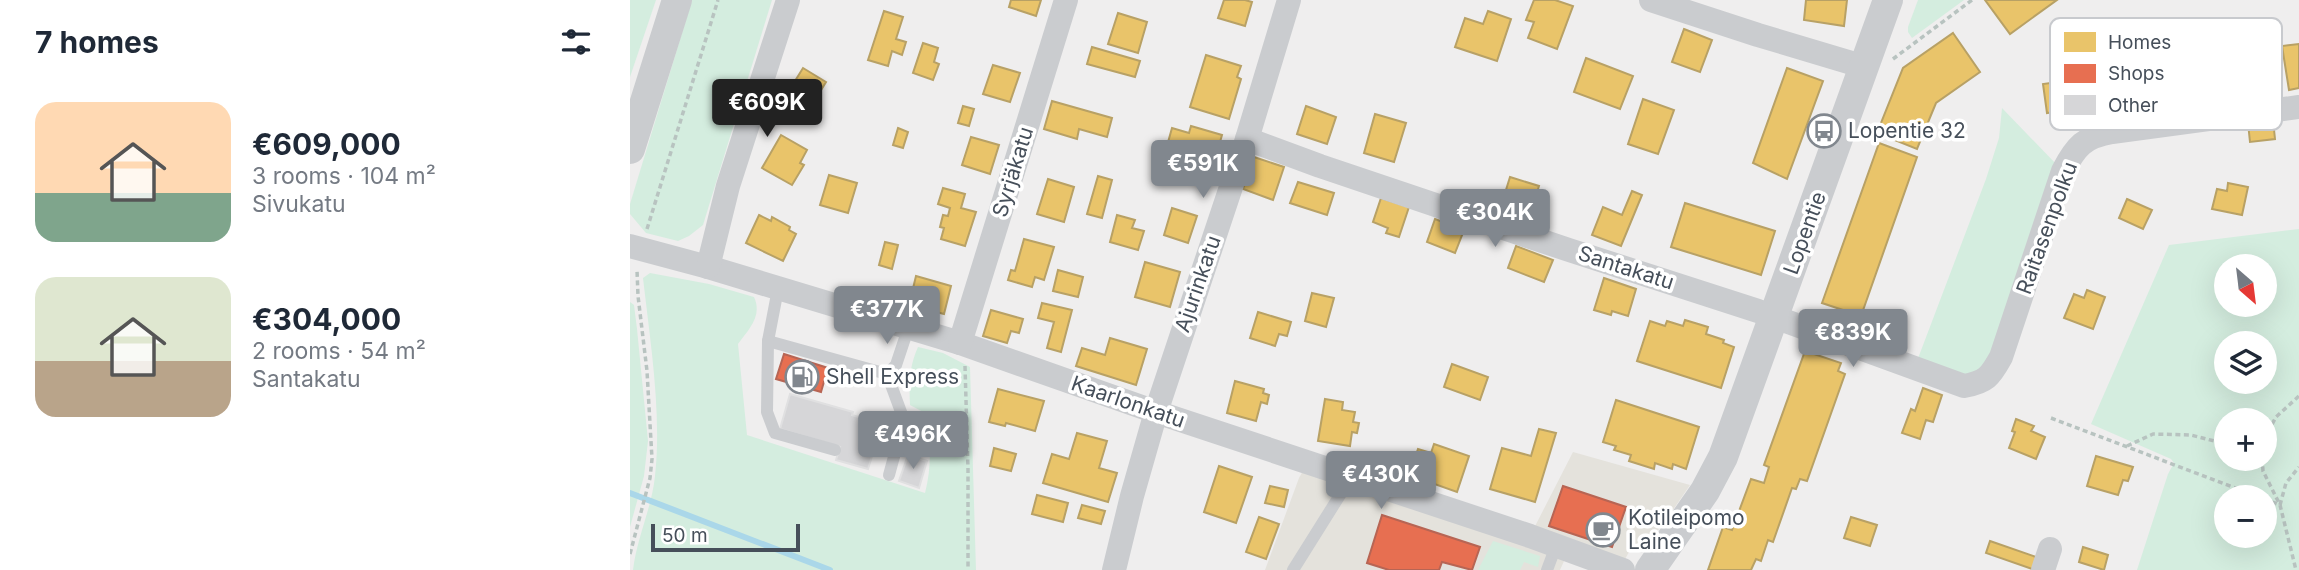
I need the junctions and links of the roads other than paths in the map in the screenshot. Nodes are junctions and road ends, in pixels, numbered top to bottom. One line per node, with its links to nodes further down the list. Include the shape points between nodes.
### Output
1 (677, 0): 10 (street)
2 (788, 0): 12 (street, via 728,186)
3 (1066, 0): 17 (street, Syrjäkatu)
4 (1289, 0): 9 (street, Ajurinkatu)
5 (1651, 0): 7 (street)
6 (1888, 0): 7 (street, Lopentie)
7 (1864, 66): 14 (street, Lopentie)
8 (2127, 130): 19 (street, Raitasenpolku, via 2092,135 2080,144 2063,171 2001,357 1992,374 1980,383)
9 (1247, 139): 14 (street, Santakatu); 20 (street, Ajurinkatu)
10 (630, 149)
11 (630, 246): 12 (street, Kaarlonkatu)
12 (708, 267): 13 (street, Kaarlonkatu)
13 (778, 289): 15 (street, Kaarlonkatu); 16 (lane)
14 (1775, 317): 19 (street, Santakatu); 29 (street, Lopentie, via 1723,457)
15 (908, 329): 17 (street, Kaarlonkatu); 18 (lane, via 896,365)
16 (768, 341): 18 (lane); 21 (lane, via 767,412 775,433)
17 (962, 351): 20 (street, Kaarlonkatu)
18 (887, 374): 22 (lane, via 904,420)
19 (1964, 386)
20 (1156, 412): 23 (street, Kaarlonkatu); 25 (street, Ajurinkatu)
21 (835, 450)
22 (889, 475)
23 (1348, 476): 24 (street, Kaarlonkatu); 26 (lane)
24 (1556, 546): 27 (lane); 28 (street, Kaarlonkatu)
25 (1114, 570)
26 (1293, 570)
27 (1547, 570)
28 (1623, 570)
29 (1650, 570)

